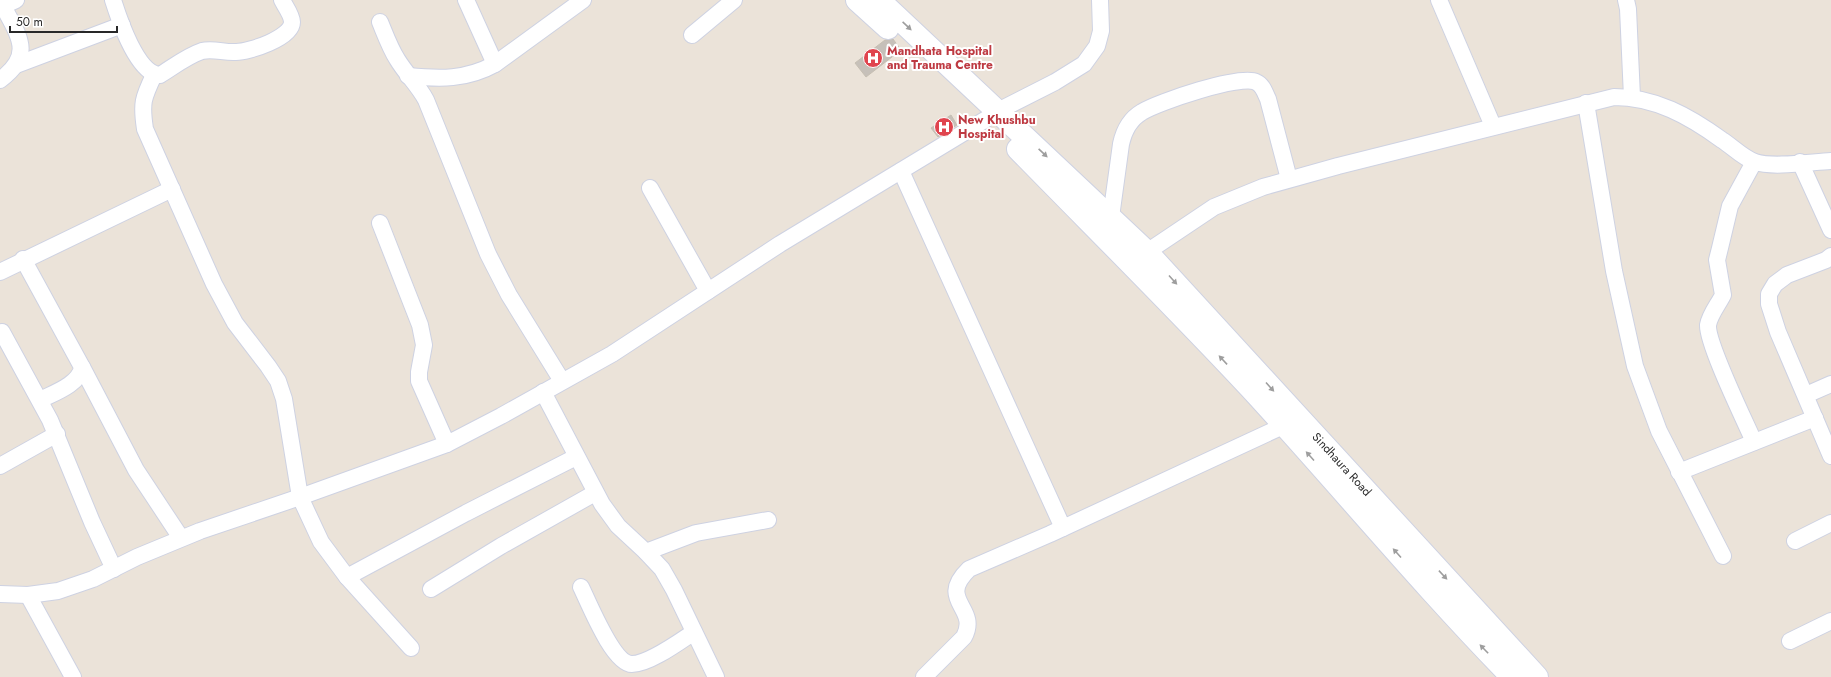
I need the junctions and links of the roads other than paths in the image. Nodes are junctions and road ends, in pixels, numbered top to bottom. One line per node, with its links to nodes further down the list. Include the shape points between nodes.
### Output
1 (113, 0): 13 (street)
2 (282, 0): 17 (street, via 292,24 286,33 275,40 238,52 203,51 160,75)
3 (466, 0): 15 (street)
4 (583, 0): 15 (street)
5 (734, 0): 14 (street)
6 (857, 0): 22 (street)
7 (879, 0): 22 (street, one-way to 22)
8 (1100, 0): 22 (street, via 1102,30 1097,46 1084,64)
9 (1439, 0): 23 (street)
10 (1626, 0): 20 (street)
11 (5, 8): 16 (street, via 22,46)
12 (380, 22): 18 (street, via 396,58)
13 (122, 26): 16 (street); 17 (street, via 143,64)
14 (692, 35)
15 (495, 64): 18 (street, via 464,76 441,79)
16 (16, 65): 19 (street)
17 (154, 74): 30 (street, via 143,100 142,113 153,150)
18 (408, 76): 41 (street, via 419,86 426,100 488,254 505,288)
19 (0, 80)
20 (1632, 97): 21 (street, via 1614,97); 25 (street, via 1649,100 1674,110)
21 (1586, 103): 23 (street); 54 (street, via 1614,271 1634,366 1659,431)
22 (993, 115): 27 (street); 31 (street, Sindhaura Road, one-way to 31); 47 (street, one-way to 22)
23 (1492, 126): 28 (street)
24 (1831, 161): 26 (street)
25 (1754, 162): 26 (street, via 1771,165); 49 (street, via 1730,206 1717,260 1723,295 1708,324 1708,332 1718,358)
26 (1800, 162): 33 (street)
27 (901, 171): 38 (street); 59 (street)
28 (1289, 179): 31 (street, via 1264,89 1257,82 1236,80 1162,102 1142,112 1130,122 1121,144); 34 (street, via 1214,207)
29 (650, 188): 38 (street)
30 (172, 189): 36 (street); 56 (street, via 234,323 278,381 284,399)
31 (1111, 217): 34 (street, Sindhaura Road)
32 (380, 222): 50 (street, via 420,325 424,345 419,381)
33 (1831, 230)
34 (1147, 252): 78 (street, Sindhaura Road, one-way to 78)
35 (1831, 256): 44 (street, via 1787,275 1775,284 1769,294 1769,304 1778,332)
36 (23, 259): 37 (street); 40 (street)
37 (0, 272)
38 (708, 291): 41 (street, via 612,354)
39 (2, 332): 45 (street)
40 (82, 367): 45 (street, via 76,379); 60 (street, via 136,470)
41 (562, 381): 43 (street)
42 (1831, 384): 44 (street)
43 (543, 392): 50 (street); 52 (street)
44 (1806, 395): 46 (street)
45 (40, 400): 48 (street)
46 (1815, 418): 49 (street); 51 (street)
47 (1283, 426): 59 (street); 77 (street, one-way to 47)
48 (57, 434): 53 (street); 64 (street, via 92,522)
49 (1754, 442): 54 (street)
50 (447, 444): 56 (street)
51 (1831, 456)
52 (576, 457): 55 (street); 65 (street)
53 (0, 466)
54 (1679, 472): 63 (street)
55 (595, 493): 62 (street, via 618,526); 67 (street)
56 (300, 497): 60 (street); 65 (street, via 321,542)
57 (768, 520): 62 (street, via 696,533)
58 (1831, 522): 61 (street)
59 (1063, 528): 76 (street, via 970,569 961,577 956,586 956,596 968,621 968,630)
60 (181, 538): 64 (street)
61 (1795, 541)
62 (646, 552): 71 (street, via 662,569)
63 (1722, 556)
64 (114, 568): 69 (street, via 93,579 58,591)
65 (347, 577): 73 (street)
66 (581, 587): 71 (street, via 610,646 630,665 653,657)
67 (431, 589)
68 (0, 594): 69 (street)
69 (28, 595): 74 (street)
70 (1831, 621): 72 (street)
71 (694, 632): 75 (street)
72 (1790, 641)
73 (412, 648)
74 (73, 677)
75 (716, 677)
76 (924, 677)
77 (1512, 677)
78 (1537, 677)

